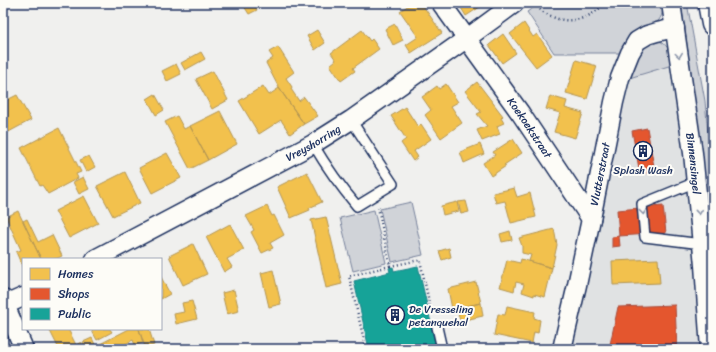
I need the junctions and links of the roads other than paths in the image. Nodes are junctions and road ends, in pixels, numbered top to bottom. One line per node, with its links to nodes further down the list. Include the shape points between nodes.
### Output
1 (441, 3): 7 (street, Koekoekstraat)
2 (515, 3): 7 (street, Vreyshorring)
3 (671, 3): 6 (street, Binnensingel)
4 (710, 3): 5 (highway)
5 (713, 24)
6 (675, 28): 10 (street, Binnensingel, one-way to 10); 11 (street, Vlutterstraat, via 647,35 637,41 630,53 614,102)
7 (466, 39): 8 (street, Vreyshorring); 11 (street, Koekoekstraat, via 521,114)
8 (351, 120): 9 (street, Vreyshorring); 9 (lane, via 393,184 357,206)
9 (313, 144): 13 (street, Vreyshorring)
10 (696, 182): 12 (street, Binnensingel, one-way to 12); 12 (lane, one-way to 12, via 642,204 646,237)
11 (591, 219): 18 (street, Vlutterstraat)
12 (702, 244): 19 (street, Binnensingel)
13 (97, 258)
14 (8, 302): 16 (street)
15 (437, 327): 17 (lane)
16 (24, 349)
17 (442, 349)
18 (562, 349)
19 (710, 349)

